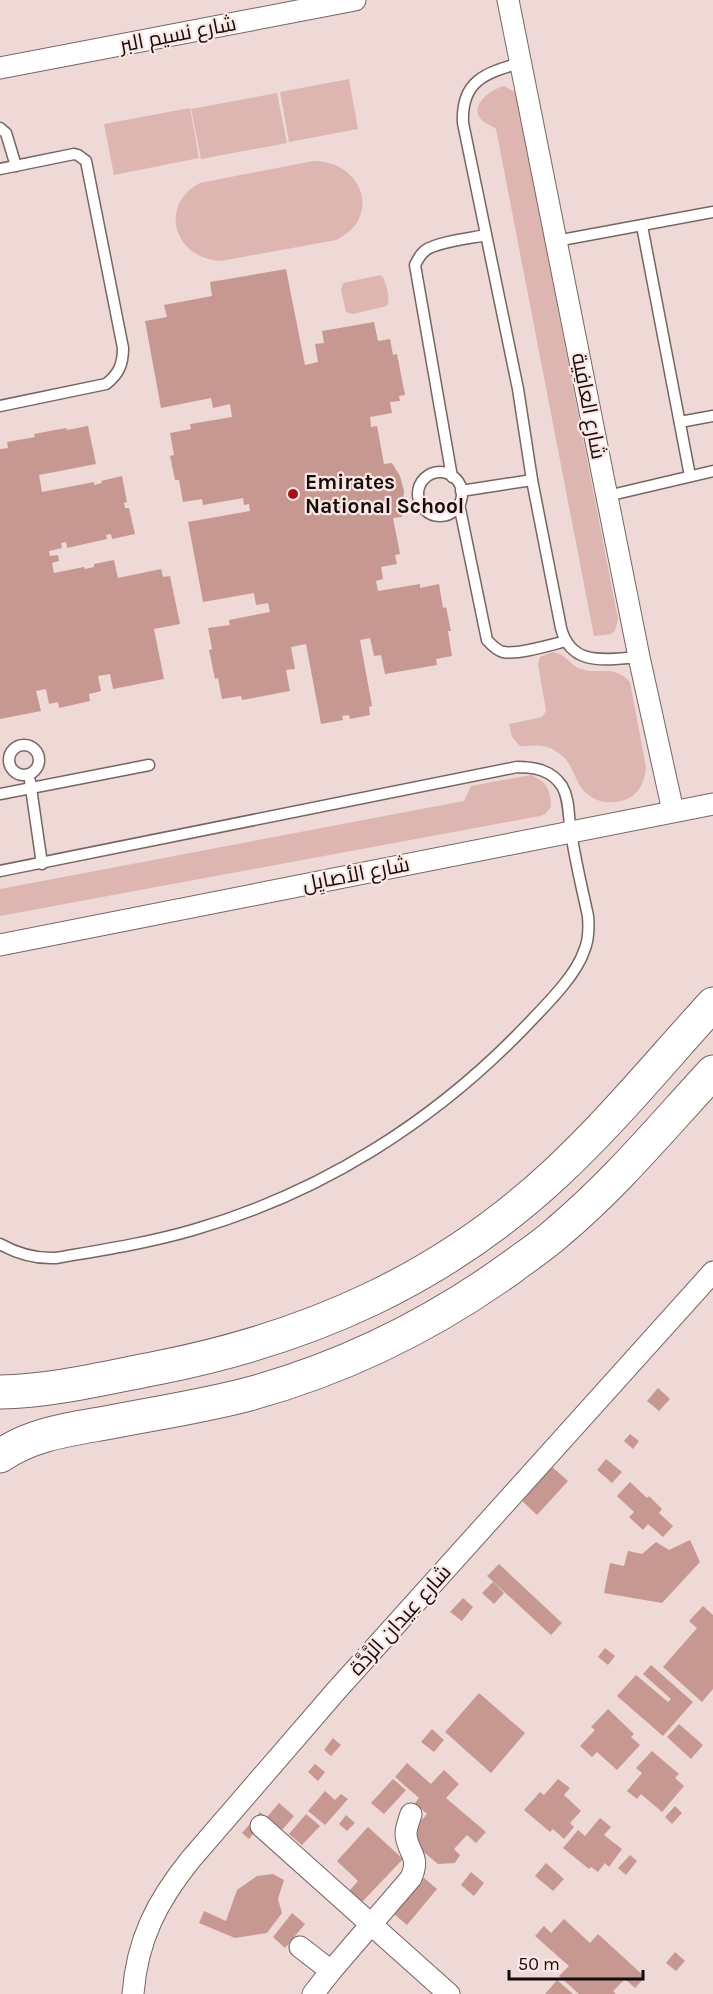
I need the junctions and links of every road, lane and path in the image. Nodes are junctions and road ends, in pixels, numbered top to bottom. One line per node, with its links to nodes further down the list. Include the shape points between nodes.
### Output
1 (355, 0): 4 (street, شارع نسيم البر)
2 (508, 0): 3 (street, شارع العافِية)
3 (520, 63): 10 (lane, via 483,76 473,85 463,110); 11 (street, شارع العافِية)
4 (0, 68)
5 (0, 128): 6 (lane, via 6,132)
6 (16, 166): 7 (lane); 12 (lane, via 74,154 86,161 123,358 120,369 106,384)
7 (0, 169)
8 (713, 212): 9 (lane)
9 (642, 226): 11 (lane); 14 (lane)
10 (486, 236): 17 (lane, via 434,246 419,256 416,265); 18 (lane, via 518,389)
11 (556, 241): 20 (street, شارع العافِية)
12 (0, 406)
13 (713, 416): 14 (lane)
14 (680, 422): 16 (lane)
15 (713, 471): 16 (lane)
16 (690, 476): 20 (lane)
17 (452, 477): 19 (lane); 21 (lane, via 438,472 424,478 418,500 427,512 441,516)
18 (532, 480): 19 (lane); 22 (lane)
19 (461, 491): 21 (lane)
20 (607, 496): 23 (street, شارع العافِية)
21 (459, 504): 22 (lane, via 487,640 503,652)
22 (566, 641): 23 (lane, via 581,656 591,659)
23 (639, 657): 29 (street, شارع العافِية)
24 (149, 765): 26 (lane)
25 (29, 774): 26 (lane)
26 (31, 787): 27 (lane); 31 (lane)
27 (0, 794)
28 (713, 804): 29 (street, شارع الأصايِل)
29 (673, 811): 30 (street, شارع الأصايِل)
30 (570, 832): 31 (lane, via 567,796 561,785 542,770 517,767); 33 (street, شارع الأصايِل); 36 (lane, via 588,922 588,940 579,962 507,1046 405,1130 304,1188 192,1230 56,1258 26,1256)
31 (42, 864): 32 (lane)
32 (0, 871)
33 (0, 945)
34 (713, 1004): 38 (main road, via 554,1175 489,1228 395,1289 304,1328 206,1358 84,1383)
35 (713, 1072): 39 (main road, via 624,1171 558,1232 489,1283 423,1324 292,1381 201,1405 62,1431 30,1440)
36 (0, 1244)
37 (713, 1272): 40 (street, شارع عِيدان الرَّدَّة)
38 (0, 1392)
39 (0, 1456)
40 (234, 1807): 42 (street); 45 (street, شارع عِيدان الرَّدَّة, via 169,1887 151,1917 140,1950)
41 (411, 1814): 42 (street, via 406,1833 415,1859 414,1872)
42 (371, 1924): 44 (street); 47 (street)
43 (300, 1947): 44 (street)
44 (331, 1971): 46 (street)
45 (133, 1994)
46 (313, 1994)
47 (449, 1994)

